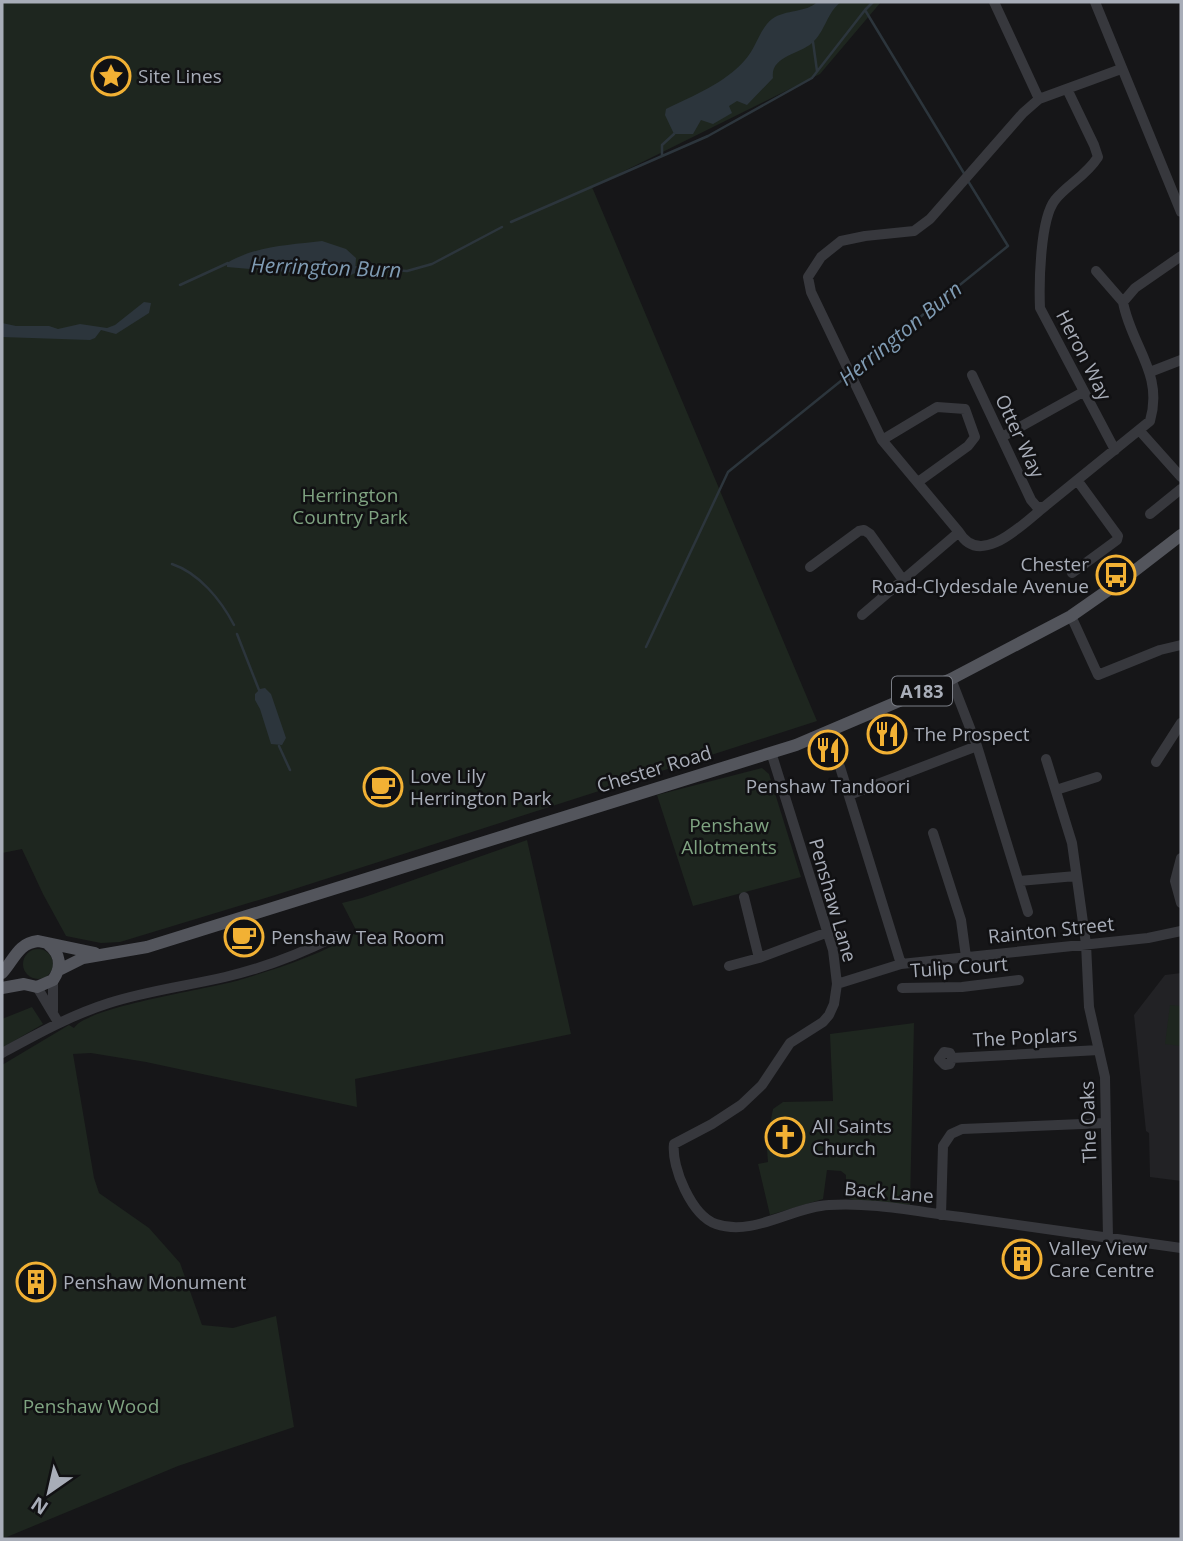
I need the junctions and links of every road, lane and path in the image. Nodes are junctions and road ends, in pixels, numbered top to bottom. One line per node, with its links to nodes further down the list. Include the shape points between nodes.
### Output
1 (994, 2): 5 (street)
2 (1095, 2): 3 (street)
3 (1122, 69): 4 (street); 6 (street)
4 (1067, 89): 5 (street); 13 (street, Heron Way, via 1097,157 1055,200 1047,217 1040,308)
5 (1039, 99): 16 (street, via 930,219 914,231 841,241 821,257 808,277)
6 (1181, 212)
7 (1181, 256): 9 (street, via 1135,288)
8 (1096, 271): 9 (street)
9 (1123, 302): 11 (street)
10 (1181, 360): 11 (street)
11 (1150, 372): 14 (street, via 1155,403 1150,421)
12 (972, 375): 15 (street, Otter Way)
13 (1083, 392): 15 (street); 17 (street, Heron Way)
14 (1139, 430): 17 (street); 18 (street)
15 (1002, 438): 22 (street, Otter Way, via 1031,500)
16 (881, 440): 20 (street); 20 (street, via 937,407 965,409 975,437)
17 (1115, 450): 19 (street)
18 (1181, 477)
19 (1077, 480): 22 (street); 27 (street, via 1118,536)
20 (918, 482): 24 (street)
21 (1181, 489): 23 (street)
22 (1042, 508): 24 (street, via 998,543 980,547)
23 (1150, 514)
24 (959, 532): 28 (street)
25 (1181, 535): 30 (main road, Chester Road / A183)
26 (810, 567): 28 (street, via 864,530)
27 (1072, 573)
28 (903, 580): 29 (street)
29 (862, 615)
30 (1071, 616): 31 (street, via 1098,675); 32 (main road, Chester Road / A183)
31 (1181, 645)
32 (951, 679): 34 (street); 35 (main road, Chester Road / A183)
33 (1181, 723): 37 (street)
34 (977, 746): 41 (street); 45 (street)
35 (771, 752): 50 (street, Penshaw Lane); 54 (main road, Chester Road / A183, via 148,947)
36 (1046, 759): 40 (street, The Oaks)
37 (1156, 762)
38 (840, 767): 41 (street)
39 (1097, 777): 40 (street)
40 (1056, 790): 44 (street, The Oaks, via 1072,843)
41 (849, 795): 58 (street)
42 (933, 834): 56 (street, via 961,919)
43 (1181, 858): 47 (street, via 1175,881)
44 (1076, 876): 45 (street); 53 (street, The Oaks)
45 (1019, 881): 48 (street)
46 (744, 897): 57 (street)
47 (1181, 903)
48 (1028, 912)
49 (1181, 931): 53 (street, Rainton Street)
50 (828, 932): 57 (street); 63 (street, Penshaw Lane)
51 (335, 936): 68 (street, via 275,963 112,1002)
52 (48, 944): 54 (main road, Chester Road / A183); 55 (main road, via 30,942); 61 (main road, via 59,957)
53 (1086, 944): 56 (street, Rainton Street); 69 (street, The Oaks, via 1089,1007)
54 (102, 954): 61 (main road, Chester Road / A183, via 75,961)
55 (15, 956): 60 (main road); 64 (main road, via 16,974)
56 (961, 957): 58 (street, Rainton Street)
57 (759, 958): 59 (street)
58 (901, 964): 63 (street, Rainton Street)
59 (729, 966)
60 (2, 974)
61 (56, 975): 64 (main road); 67 (street)
62 (1019, 980): 66 (street, Tulip Court)
63 (836, 984): 73 (street, Penshaw Lane, via 834,1004 823,1023 790,1043 754,1093 712,1124 678,1141)
64 (31, 986): 65 (main road); 67 (street)
65 (2, 988)
66 (902, 988)
67 (54, 1012): 68 (street)
68 (58, 1022): 70 (street)
69 (1099, 1050): 71 (street, The Poplars); 72 (street, The Oaks)
70 (2, 1053)
71 (952, 1058)
72 (1106, 1123): 74 (street, via 962,1129 951,1134 943,1146); 75 (street, The Oaks)
73 (673, 1151): 74 (street, Back Lane, via 692,1202 699,1214 715,1224 752,1225 826,1205)
74 (941, 1215): 75 (street, Back Lane)
75 (1108, 1238): 77 (street, Back Lane)
76 (1181, 1241): 77 (street)
77 (1181, 1248)

